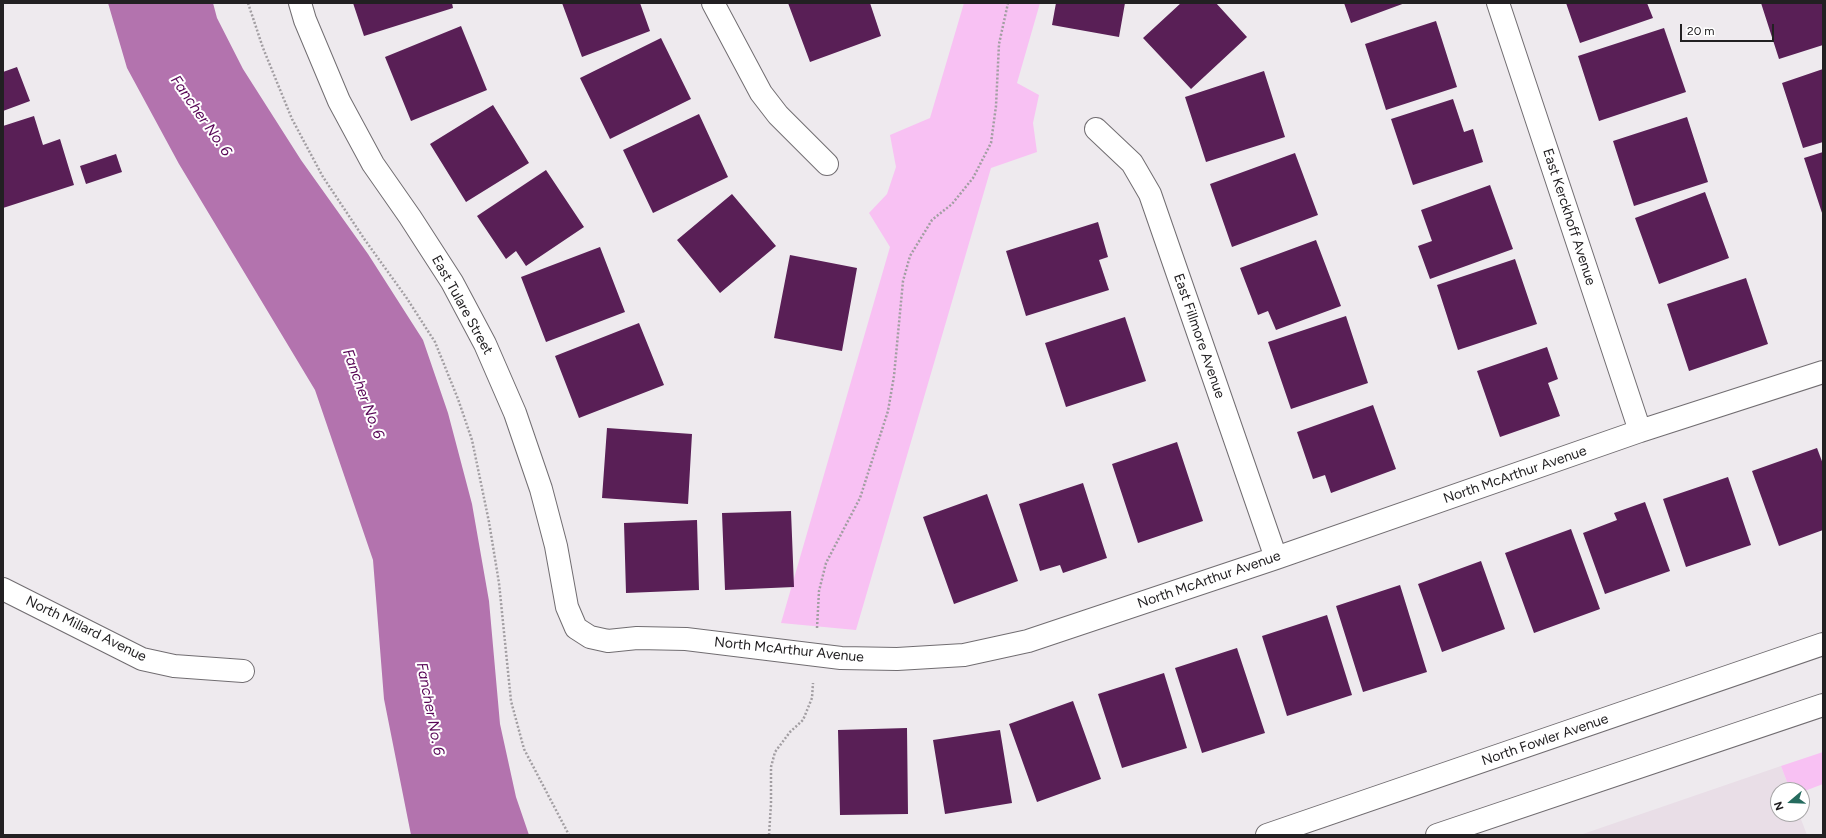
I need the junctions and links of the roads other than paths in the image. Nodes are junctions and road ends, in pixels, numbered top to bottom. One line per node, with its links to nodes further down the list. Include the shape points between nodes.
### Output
1 (300, 3): 10 (street, East Tulare Street, via 342,108 373,164 452,282 485,344 515,413 541,489 556,546 567,607)
2 (713, 3): 5 (street, via 761,93 778,115)
3 (1498, 3): 7 (street, East Kerckhoff Avenue)
4 (1096, 129): 8 (street, East Fillmore Avenue, via 1132,163 1150,194)
5 (827, 164)
6 (1823, 372): 7 (street, North McArthur Avenue)
7 (1640, 431): 8 (street, North McArthur Avenue)
8 (1276, 558): 10 (street, North McArthur Avenue, via 1028,641 964,655 897,659 841,658 686,639 637,638 608,641 590,637)
9 (3, 589): 12 (street, North Millard Avenue, via 142,658 174,666)
10 (576, 628)
11 (1823, 644): 14 (street, North Fowler Avenue)
12 (243, 671)
13 (1823, 706): 15 (street)
14 (1266, 835)
15 (1437, 835)

